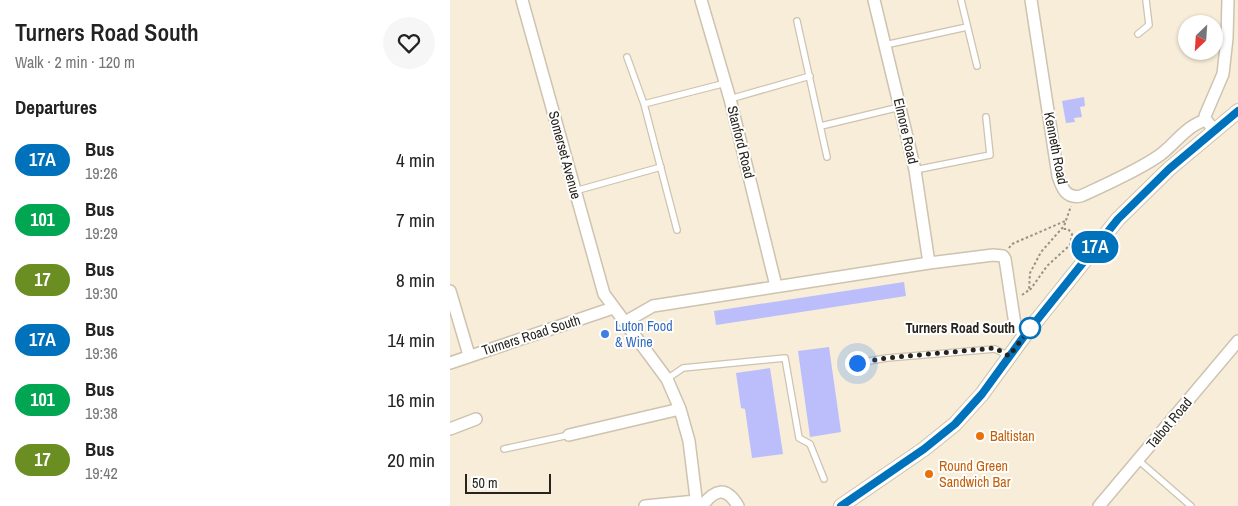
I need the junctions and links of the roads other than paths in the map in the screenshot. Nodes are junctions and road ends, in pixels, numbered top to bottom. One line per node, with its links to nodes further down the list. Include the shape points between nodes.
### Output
1 (522, 0): 26 (street, Somerset Avenue)
2 (701, 0): 15 (street, Stanford Road)
3 (874, 0): 11 (street, Elmore Road)
4 (961, 0): 9 (lane)
5 (1031, 0): 21 (street, Kenneth Road, via 1058,176 1065,192 1075,197 1090,193 1154,158 1194,124)
6 (1146, 0): 10 (lane, via 1149,25)
7 (1228, 0): 21 (street, via 1223,74 1206,112)
8 (797, 21): 14 (lane)
9 (967, 27): 11 (lane); 13 (lane)
10 (1138, 34)
11 (885, 45): 18 (street, Elmore Road)
12 (627, 57): 17 (lane)
13 (977, 66)
14 (810, 76): 16 (lane); 22 (lane)
15 (726, 83): 16 (street, Stanford Road); 17 (lane)
16 (730, 99): 29 (street, Stanford Road)
17 (644, 104): 24 (lane)
18 (900, 107): 22 (lane); 25 (street, Elmore Road)
19 (1236, 115): 21 (street)
20 (986, 117): 25 (lane, via 990,155)
21 (1210, 125): 33 (street, via 1101,239)
22 (821, 126): 23 (lane)
23 (828, 156)
24 (661, 167): 26 (lane); 27 (lane)
25 (915, 170): 28 (street, Elmore Road)
26 (575, 191): 31 (street, Somerset Avenue, via 604,294)
27 (677, 230)
28 (929, 263): 29 (street); 33 (street, via 1003,256 1016,324)
29 (776, 286): 32 (street, via 653,306)
30 (450, 291): 35 (street)
31 (613, 308): 32 (street, Somerset Avenue); 35 (street, Turners Road South)
32 (625, 322): 39 (street, Somerset Avenue)
33 (1025, 335): 36 (street)
34 (1238, 341): 45 (street, Talbot Road)
35 (469, 355): 37 (street, Turners Road South)
36 (1009, 356): 38 (lane, via 995,348); 50 (street, via 982,394 947,432)
37 (450, 363)
38 (857, 363)
39 (667, 378): 40 (street, Somerset Avenue); 46 (lane, via 683,368 785,358 799,438 810,444)
40 (680, 409): 43 (street); 47 (street, Somerset Avenue, via 689,441)
41 (476, 419): 42 (street)
42 (450, 429)
43 (569, 435): 44 (lane)
44 (504, 449)
45 (1138, 460): 51 (street, Talbot Road); 52 (lane)
46 (824, 478)
47 (699, 504): 48 (street); 49 (street, via 720,491 727,493)
48 (645, 506)
49 (738, 506)
50 (841, 506)
51 (1099, 506)
52 (1191, 506)

